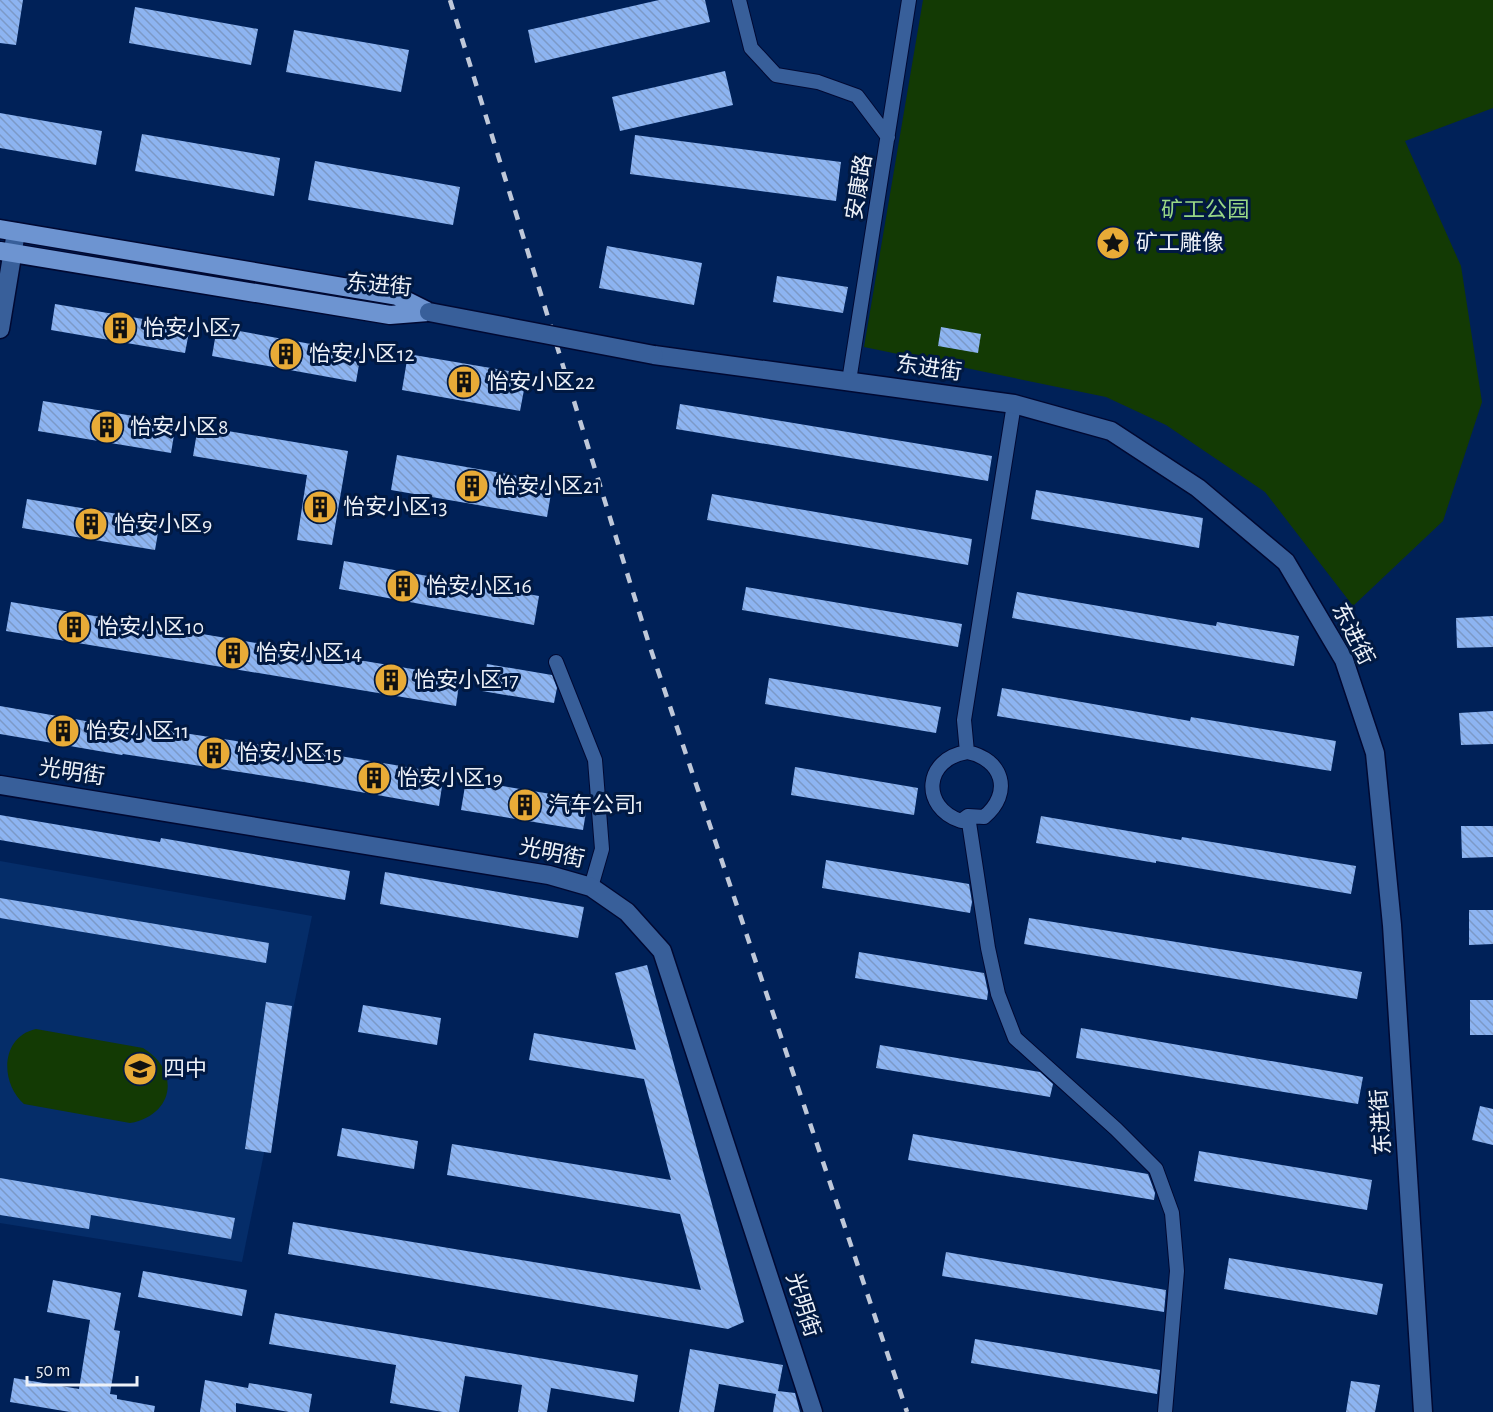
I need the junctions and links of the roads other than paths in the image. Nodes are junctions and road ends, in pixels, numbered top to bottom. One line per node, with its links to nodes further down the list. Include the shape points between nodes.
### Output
1 (739, 0): 3 (street, via 751,48 776,75 818,82 857,96)
2 (909, 0): 3 (street, 安康路)
3 (888, 137): 8 (street, 安康路)
4 (8, 231): 5 (main road); 6 (main road, 东进街, via 397,296)
5 (6, 252): 6 (main road, 东进街, via 390,315); 7 (main road)
6 (429, 312): 8 (main road, 东进街, bridge, via 654,355)
7 (0, 329)
8 (849, 381): 9 (main road, 东进街)
9 (1014, 404): 11 (street, via 964,720); 17 (main road, 东进街, via 1111,431 1198,488 1286,562 1344,660 1375,753 1392,925)
10 (556, 662): 14 (street, via 596,760 602,849)
11 (967, 752): 13 (street, via 987,759 995,767 1001,787 999,799 984,817); 13 (street, via 946,759 938,767 932,788 934,800 950,817 961,821)
12 (0, 785): 14 (main road, 光明街, via 549,875)
13 (968, 816): 16 (street, via 988,948 998,994 1015,1038 1156,1169 1172,1213 1177,1271)
14 (591, 887): 15 (main road, 光明街, via 627,912 662,951)
15 (813, 1412)
16 (1165, 1412)
17 (1423, 1412)

